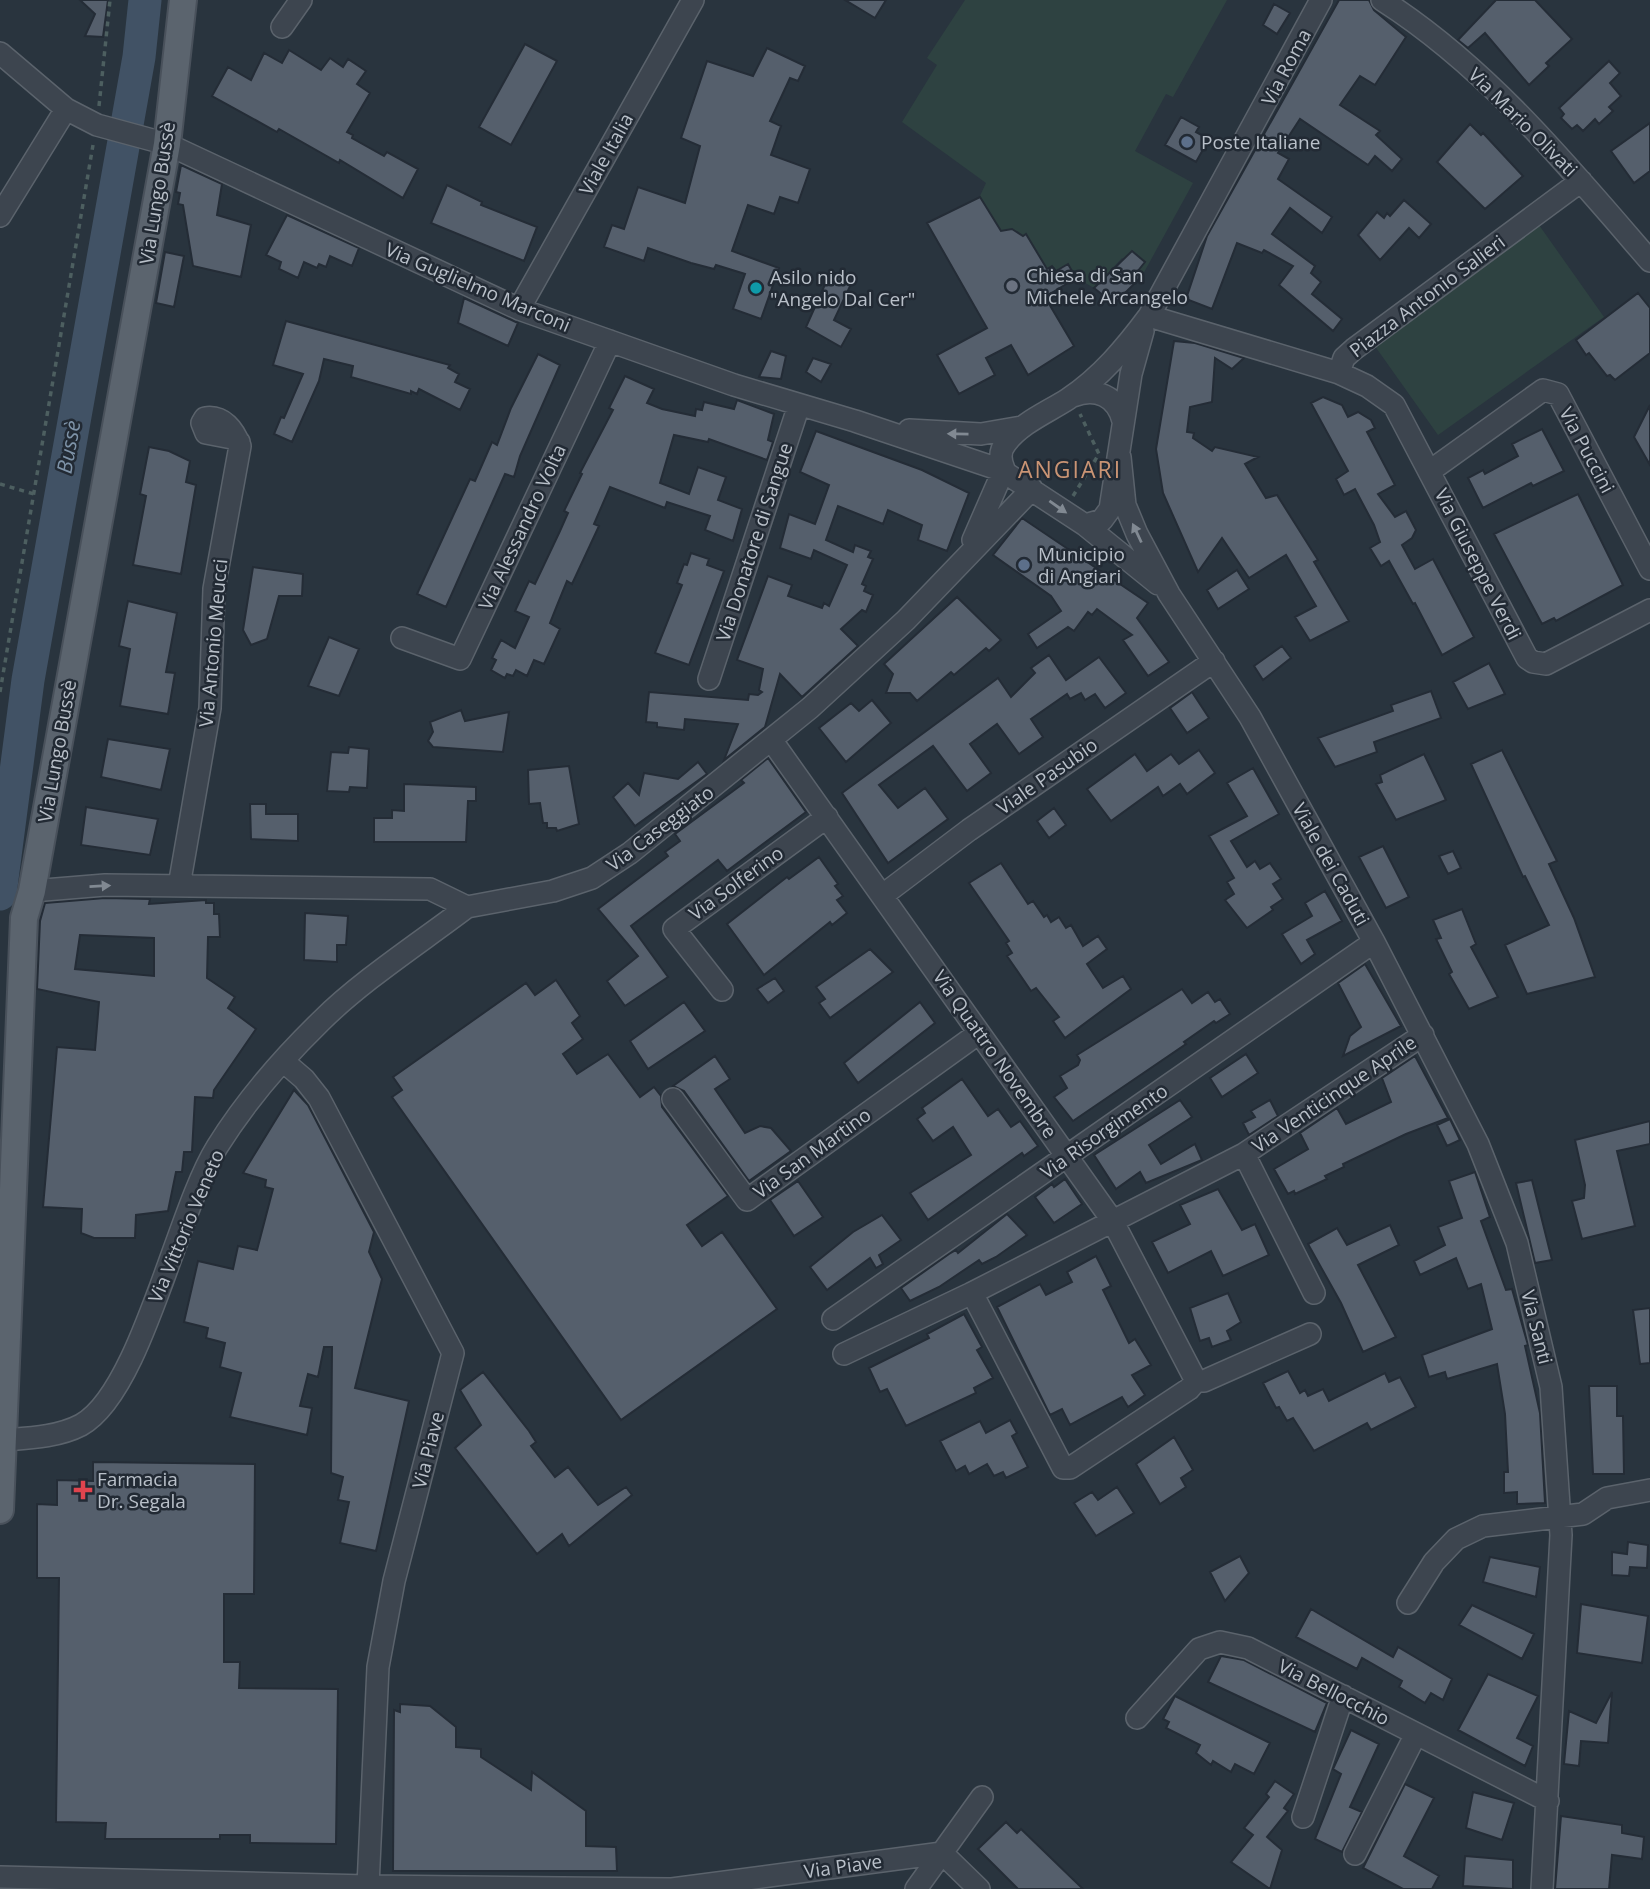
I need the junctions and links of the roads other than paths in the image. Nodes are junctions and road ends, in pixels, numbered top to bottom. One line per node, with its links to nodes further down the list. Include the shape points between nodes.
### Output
1 (183, 0): 9 (main road, Via Lungo Bussè)
2 (301, 0): 6 (street)
3 (693, 0): 13 (street, Viale Italia)
4 (1321, 0): 14 (street, Via Roma)
5 (1382, 0): 10 (street, Via Mario Olivati, via 1415,21 1472,70)
6 (282, 27)
7 (0, 53): 8 (street, Via Guglielmo Marconi)
8 (66, 109): 9 (street, Via Guglielmo Marconi, via 97,126); 11 (street)
9 (159, 142): 13 (street, Via Guglielmo Marconi); 38 (main road, Via Lungo Bussè)
10 (1581, 181): 12 (street, Via Mario Olivati); 16 (street, Piazza Antonio Salieri, via 1354,349 1344,358)
11 (0, 216)
12 (1650, 261)
13 (519, 309): 15 (street, Via Guglielmo Marconi)
14 (1149, 316): 16 (street, Piazza Antonio Salieri); 17 (street, via 1115,359); 20 (street, via 1137,349)
15 (610, 341): 18 (street, Via Guglielmo Marconi); 32 (street, Via Alessandro Volta, via 460,659)
16 (1339, 373): 25 (street, Via Giuseppe Verdi, via 1394,405)
17 (1071, 397): 20 (street, via 1086,391 1100,393 1114,403); 21 (street)
18 (799, 405): 19 (street, Via Guglielmo Marconi); 34 (street, Via Donatore di Sangue)
19 (855, 421): 21 (street, one-way to 19, via 999,433 950,434); 24 (street)
20 (1123, 421): 23 (street)
21 (1026, 425): 24 (street, via 1002,448)
22 (239, 442): 37 (street, Via Antonio Meucci, via 214,589 211,708)
23 (1120, 457): 27 (street, via 1107,515); 30 (street, one-way to 23, via 1125,505)
24 (1001, 470): 26 (street); 28 (street)
25 (1430, 471): 29 (street, Via Puccini, via 1543,390 1551,390 1558,394); 31 (street, Via Giuseppe Verdi, via 1533,663 1546,664)
26 (1032, 489): 27 (street, one-way to 27); 28 (street, Via Caseggiato)
27 (1085, 525): 30 (street)
28 (960, 564): 35 (street, Via Caseggiato, via 906,620)
29 (1650, 569)
30 (1169, 594): 33 (street, Viale dei Caduti)
31 (1650, 610)
32 (402, 638)
33 (1214, 662): 39 (street, Viale Pasubio, via 969,830); 41 (street, Viale dei Caduti, via 1250,717)
34 (709, 679)
35 (772, 741): 36 (street, Via Quattro Novembre); 40 (street, Via Caseggiato, via 592,878 553,891)
36 (827, 817): 39 (street, Via Quattro Novembre); 42 (street, Via Solferino, via 674,929)
37 (179, 886): 38 (street, one-way to 37, via 105,885); 40 (street, via 430,889)
38 (32, 891): 46 (main road, Via Lungo Bussè, via 24,919)
39 (883, 895): 43 (street, Via Quattro Novembre)
40 (467, 907): 45 (street, Via Vittorio Veneto, via 323,1019)
41 (1374, 942): 44 (street, Viale dei Caduti); 50 (street, Via Risorgimento)
42 (722, 990)
43 (979, 1033): 47 (street, Via San Martino, via 747,1200); 50 (street, Via Quattro Novembre)
44 (1423, 1035): 48 (street, Viale dei Caduti); 49 (street, Via Venticinque Aprile)
45 (283, 1061): 58 (street, Via Vittorio Veneto, via 216,1148 131,1362 110,1396 83,1424 53,1435); 72 (street, Via Piave, via 319,1098 453,1353 394,1581 378,1667)
46 (8, 1072): 58 (main road, Via Lungo Bussè)
47 (673, 1099)
48 (1478, 1144): 61 (street, Via Santi, via 1517,1243 1551,1387)
49 (1244, 1154): 51 (street, Via Venticinque Aprile); 53 (street, Via Venticinque Aprile)
50 (1068, 1157): 51 (street, Via Quattro Novembre); 54 (street, Via Risorgimento)
51 (1112, 1220): 52 (street, Via Venticinque Aprile); 57 (street, Via Quattro Novembre)
52 (972, 1293): 56 (street, Via Venticinque Aprile); 57 (street, via 1063,1468 1070,1468)
53 (1314, 1293)
54 (833, 1320)
55 (1310, 1334): 57 (street)
56 (844, 1354)
57 (1196, 1381)
58 (4, 1440): 60 (main road, Via Lungo Bussè)
59 (1650, 1490): 61 (street, via 1607,1498 1583,1514)
60 (0, 1510)
61 (1559, 1517): 62 (street, via 1483,1525 1457,1539 1434,1562); 67 (street, Via Santi)
62 (1408, 1603)
63 (1343, 1696): 64 (street, Via Bellocchio, via 1248,1648 1220,1642 1199,1648); 65 (street, Via Bellocchio); 68 (street)
64 (1137, 1718)
65 (1416, 1734): 67 (street, Via Bellocchio); 70 (street)
66 (982, 1797): 69 (street)
67 (1548, 1801): 75 (street, Via Santi)
68 (1303, 1816)
69 (942, 1853): 72 (street, Via Piave, via 672,1889); 73 (street); 74 (street)
70 (1354, 1854)
71 (0, 1877): 72 (street, Via Piave)
72 (368, 1886)
73 (916, 1889)
74 (979, 1889)
75 (1542, 1889)

